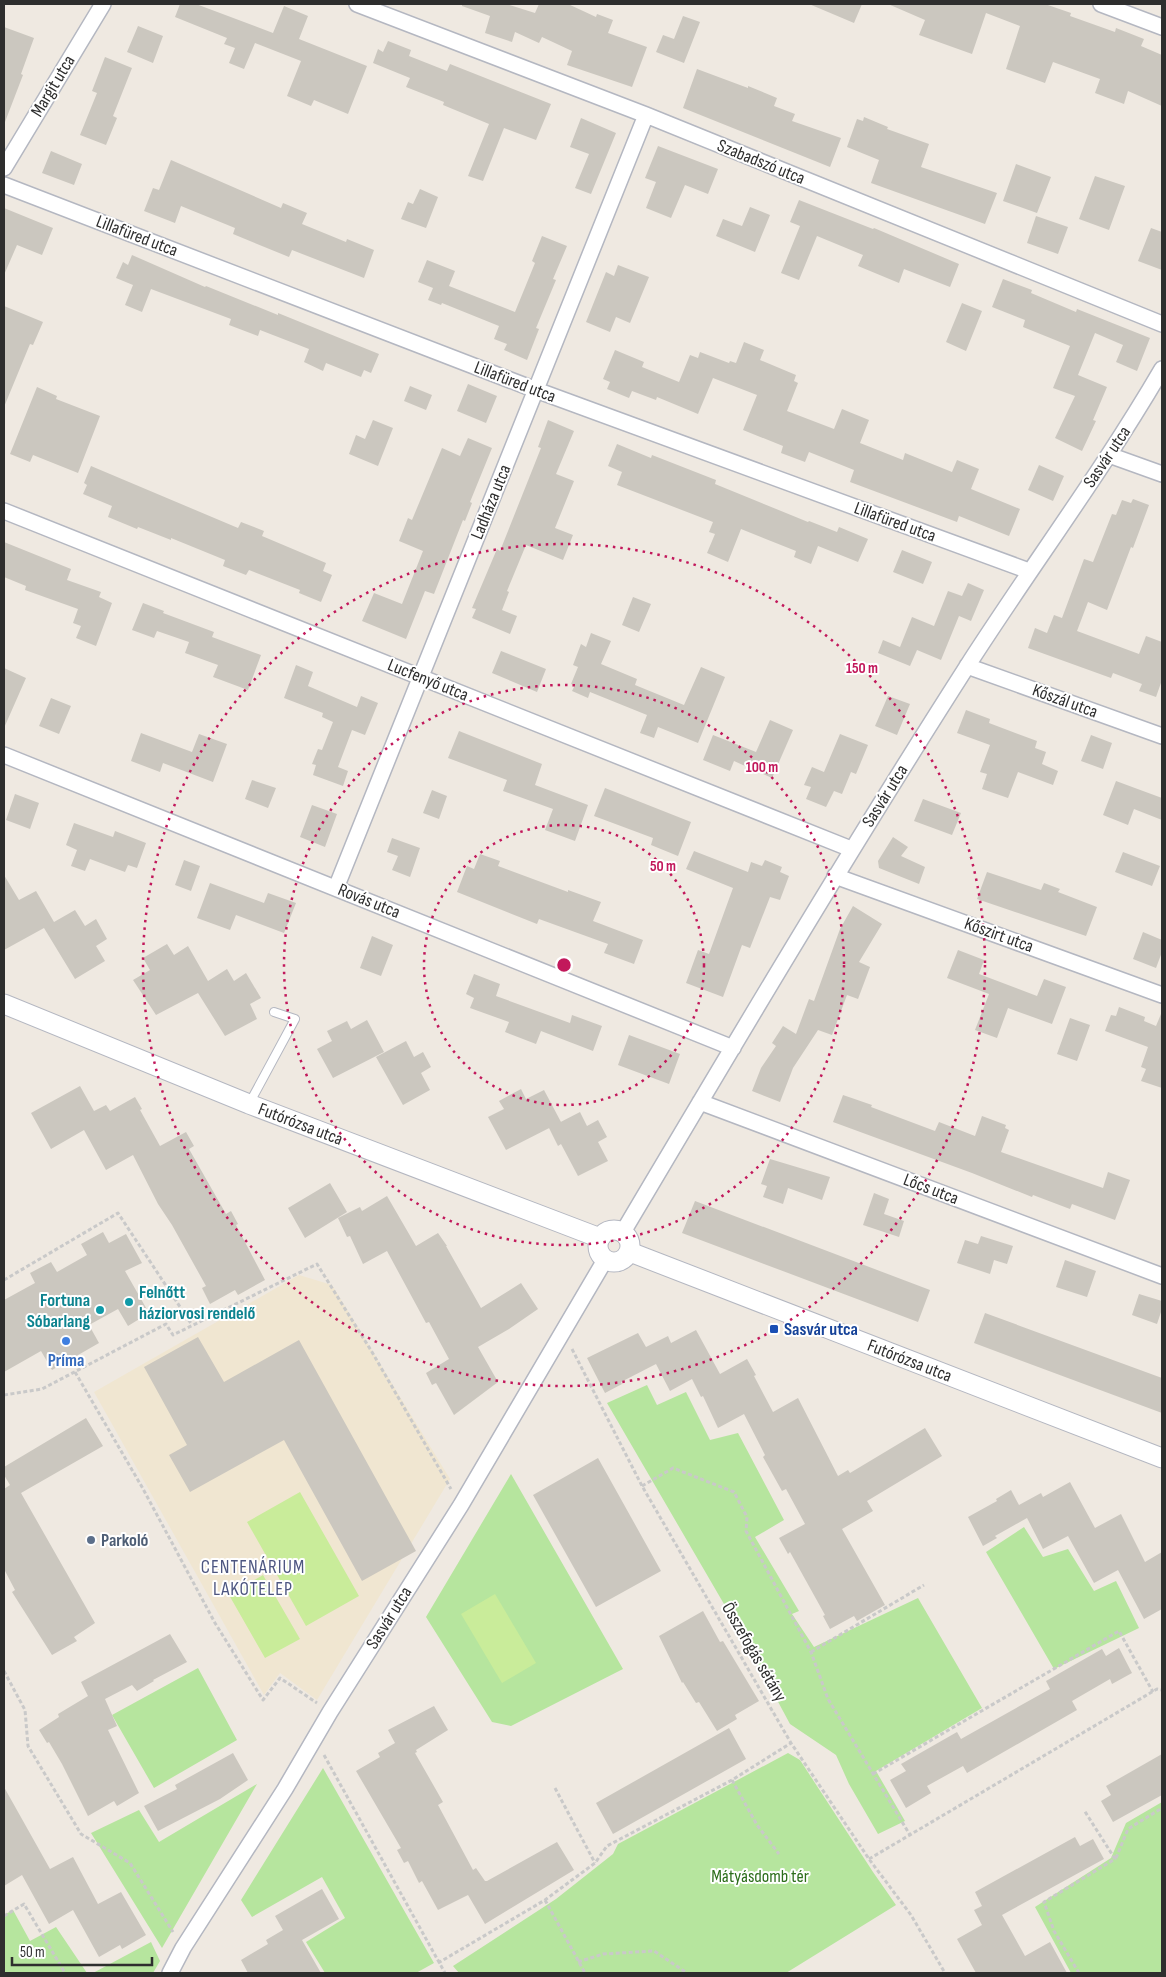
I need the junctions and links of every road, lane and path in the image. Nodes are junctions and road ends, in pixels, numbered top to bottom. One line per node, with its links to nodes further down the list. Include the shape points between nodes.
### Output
1 (103, 4): 6 (street, Margit utca)
2 (357, 4): 5 (street, Szabadszó utca)
3 (1101, 4): 4 (street)
4 (1162, 27)
5 (646, 115): 8 (street, Szabadszó utca); 10 (street, Ladháza utca)
6 (4, 168)
7 (4, 185): 10 (street, Lillafüred utca)
8 (1162, 324)
9 (1162, 369): 11 (street, Sasvár utca)
10 (536, 390): 14 (street, Lillafüred utca); 16 (street, Ladháza utca)
11 (1109, 455): 12 (street); 14 (street, Sasvár utca)
12 (1162, 474)
13 (4, 511): 16 (street, Lucfenyő utca)
14 (1029, 572): 15 (street, Sasvár utca)
15 (967, 666): 17 (street, Kőszál utca); 19 (street, Sasvár utca)
16 (421, 677): 19 (street, Lucfenyő utca); 21 (street, Ladháza utca)
17 (1162, 736)
18 (4, 755): 21 (street, Rovás utca)
19 (851, 849): 20 (street, Sasvár utca)
20 (835, 876): 22 (street, Kőszirt utca); 25 (street, Sasvár utca)
21 (336, 888): 25 (street, Rovás utca)
22 (1162, 995)
23 (4, 1004): 27 (street, Futórózsa utca)
24 (274, 1012): 27 (lane, via 294,1020)
25 (733, 1048): 26 (street, Sasvár utca)
26 (700, 1102): 28 (street, Sasvár utca); 32 (street, Lőcs utca)
27 (249, 1104): 29 (street, Futórózsa utca)
28 (624, 1232): 29 (street, via 608,1231); 30 (street, via 631,1243)
29 (600, 1238): 31 (street, via 598,1248)
30 (630, 1252): 31 (street, via 619,1262); 38 (street, Futórózsa utca)
31 (605, 1260): 35 (street, Sasvár utca)
32 (1162, 1276)
33 (4, 1280): 34 (path, via 118,1213)
34 (192, 1325): 36 (path, via 173,1335 166,1324); 40 (path, via 317,1264)
35 (562, 1330): 39 (path, Összefogás sétány); 40 (street, Sasvár utca)
36 (74, 1372): 37 (path, via 42,1389); 46 (path, via 142,1487 215,1623 264,1700 280,1678)
37 (4, 1395)
38 (1162, 1458)
39 (642, 1486): 42 (path, via 674,1468 734,1492 748,1517 746,1531); 48 (path, Összefogás sétány)
40 (461, 1505): 46 (street, Sasvár utca)
41 (924, 1585): 42 (path)
42 (811, 1652): 49 (path, via 828,1699)
43 (4, 1671): 61 (path, via 25,1710 28,1746 81,1834 130,1862)
44 (1162, 1690): 45 (path)
45 (1153, 1692): 49 (path, via 1119,1631); 54 (path)
46 (330, 1712): 47 (street, Sasvár utca)
47 (314, 1739): 61 (street, Sasvár utca); 63 (path)
48 (792, 1743): 50 (path); 56 (path, Összefogás sétány)
49 (873, 1774): 54 (path)
50 (732, 1780): 55 (path, via 757,1825); 58 (path, via 607,1846)
51 (555, 1788): 58 (path)
52 (1162, 1808): 57 (path, via 1128,1829)
53 (1084, 1810): 57 (path)
54 (910, 1835): 56 (path)
55 (779, 1854)
56 (869, 1859): 69 (path, Összefogás sétány, via 911,1915)
57 (1115, 1859): 70 (path, via 1044,1902 1054,1931)
58 (595, 1863): 59 (path)
59 (545, 1900): 62 (path); 63 (path)
60 (4, 1916): 64 (path, via 24,1904)
61 (183, 1948): 65 (street, Sasvár utca)
62 (578, 1962): 67 (path); 68 (path, via 603,1954 654,1951)
63 (438, 1963): 66 (path)
64 (65, 1973)
65 (170, 1973)
66 (445, 1973)
67 (585, 1973)
68 (687, 1973)
69 (945, 1973)
70 (1079, 1973)

